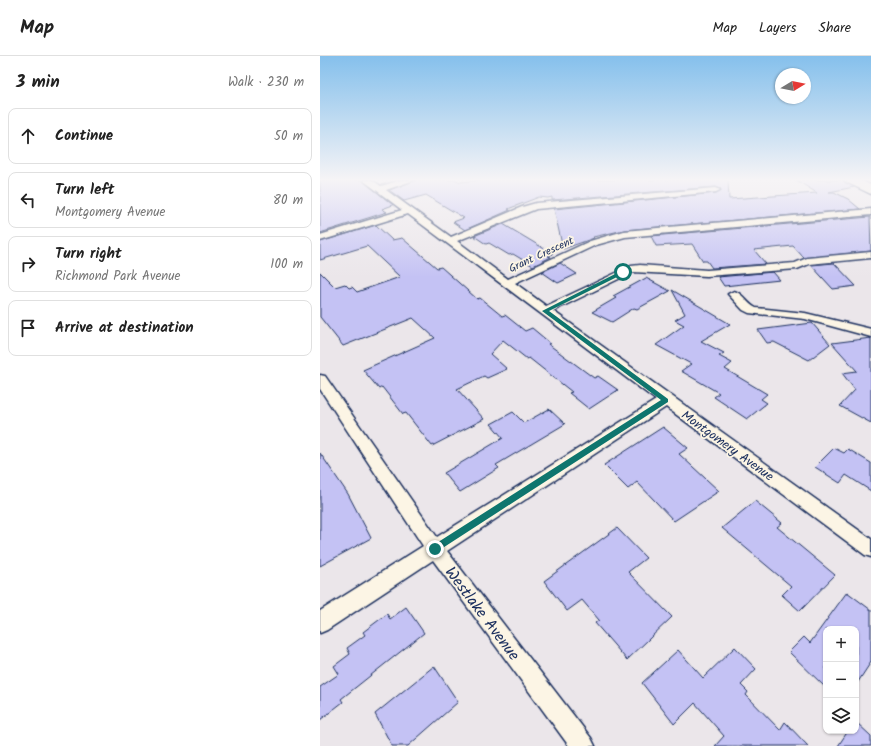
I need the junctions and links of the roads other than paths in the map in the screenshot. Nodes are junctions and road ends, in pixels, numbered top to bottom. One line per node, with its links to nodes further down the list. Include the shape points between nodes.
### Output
1 (404, 212): 5 (street)
2 (410, 212): 6 (street, Montgomery Avenue)
3 (518, 212): 6 (street)
4 (869, 212): 8 (street, Grant Crescent, via 624,234 593,243)
5 (320, 238)
6 (450, 241): 8 (street, Montgomery Avenue)
7 (871, 255): 10 (street, via 807,261 797,266 707,273 640,268)
8 (507, 283): 10 (street, Montgomery Avenue)
9 (734, 294): 11 (street, via 747,308 753,310 805,316)
10 (545, 311): 13 (street, Montgomery Avenue)
11 (871, 333)
12 (320, 379): 14 (street, Westlake Avenue)
13 (666, 400): 14 (street); 15 (street, Montgomery Avenue)
14 (435, 549): 16 (street); 17 (street, Westlake Avenue)
15 (871, 549)
16 (320, 623)
17 (583, 746)

